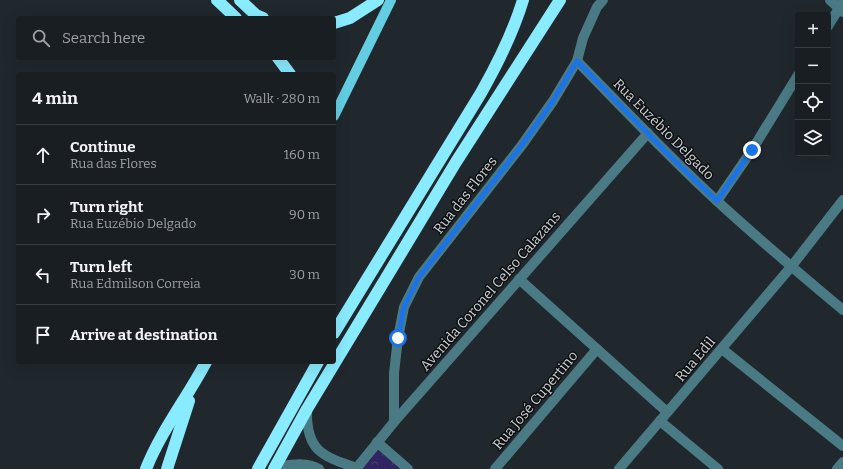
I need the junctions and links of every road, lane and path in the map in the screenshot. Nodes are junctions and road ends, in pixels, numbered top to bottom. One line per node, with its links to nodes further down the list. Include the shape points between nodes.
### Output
1 (217, 0): 10 (highway)
2 (240, 0): 11 (highway)
3 (378, 0): 12 (highway, via 350,18)
4 (391, 0): 18 (main road)
5 (523, 0): 25 (highway, via 516,23 481,93)
6 (560, 0): 28 (highway, via 456,162)
7 (603, 0): 15 (street, Rua das Flores, via 597,7 583,38)
8 (830, 0): 9 (street)
9 (842, 8): 13 (street)
10 (234, 16)
11 (260, 16)
12 (336, 22)
13 (831, 22)
14 (280, 60): 16 (highway)
15 (577, 61): 19 (street, Rua Euzébio Delgado); 36 (street, Rua das Flores, via 522,145 419,277 404,307 397,345)
16 (288, 72)
17 (795, 80): 21 (street)
18 (336, 112)
19 (648, 133): 21 (street, Rua Euzébio Delgado); 23 (street, Avenida Coronel Celso Calazans)
20 (843, 200): 22 (street, Rua Edil)
21 (717, 201): 22 (street, Rua Euzébio Delgado)
22 (791, 267): 24 (street, Rua Euzébio Delgado); 27 (street, Rua Edil)
23 (519, 279): 26 (street); 36 (street, Avenida Coronel Celso Calazans)
24 (843, 310)
25 (336, 330)
26 (597, 349): 34 (street); 49 (street, Rua José Cupertino)
27 (722, 349): 34 (street, Rua Edil); 39 (street)
28 (336, 361)
29 (205, 364): 32 (highway)
30 (317, 364): 46 (highway)
31 (334, 364): 33 (highway)
32 (195, 383): 37 (highway); 43 (highway, via 164,430)
33 (307, 409): 41 (highway); 42 (street, via 308,434 314,445 323,454)
34 (667, 412): 35 (street, Rua Edil)
35 (660, 421): 50 (street, Rua Edil); 51 (street)
36 (394, 422): 38 (street, Avenida Coronel Celso Calazans)
37 (177, 435): 44 (highway); 45 (highway)
38 (377, 442): 42 (street, Avenida Coronel Celso Calazans); 48 (street)
39 (843, 446)
40 (843, 462): 52 (street)
41 (275, 468): 47 (street, via 294,464 313,465)
42 (356, 468)
43 (146, 469)
44 (162, 469)
45 (167, 469)
46 (258, 469)
47 (319, 469)
48 (408, 469)
49 (495, 469)
50 (619, 469)
51 (718, 469)
52 (837, 469)

